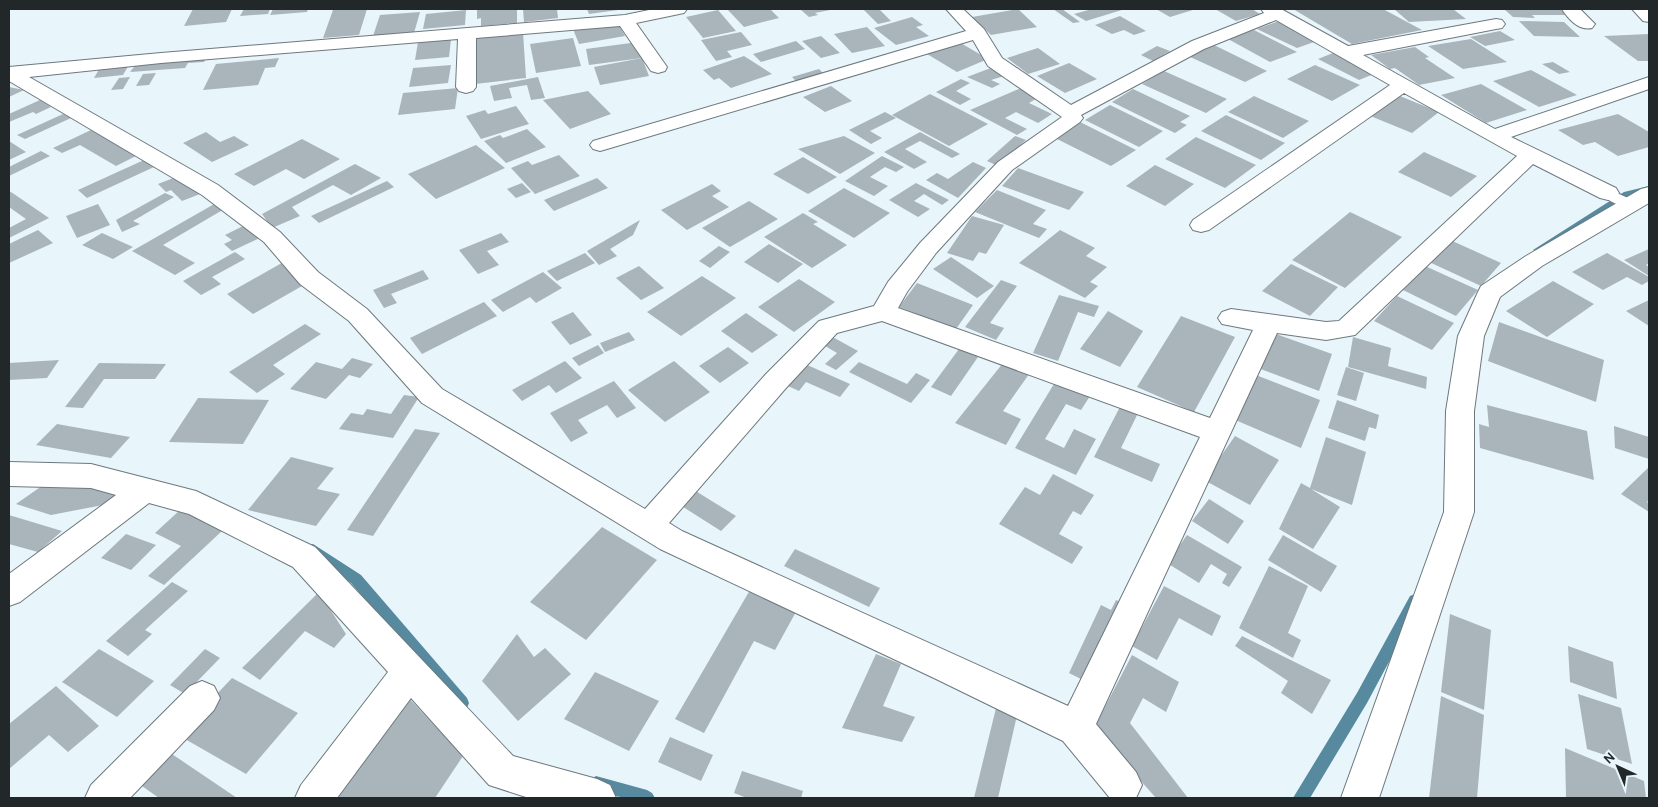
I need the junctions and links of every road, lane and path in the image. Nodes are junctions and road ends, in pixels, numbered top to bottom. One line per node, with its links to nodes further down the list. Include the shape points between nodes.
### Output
1 (678, 9): 7 (street)
2 (954, 9): 10 (street)
3 (1570, 9): 9 (street)
4 (1640, 9): 6 (street)
5 (1273, 11): 12 (street); 18 (street, via 1198,45)
6 (1649, 17)
7 (625, 20): 11 (street); 13 (street)
8 (1496, 24): 12 (street)
9 (1586, 24)
10 (978, 33): 18 (street, via 995,62); 20 (street)
11 (467, 34): 14 (street); 17 (street)
12 (1348, 52): 16 (street)
13 (658, 67)
14 (9, 73): 30 (street, via 210,190 272,237 309,278 358,314 432,396)
15 (1649, 83): 19 (street)
16 (1403, 85): 19 (street); 23 (street)
17 (466, 87)
18 (1070, 113): 24 (street, via 1073,118 1005,166 928,248 896,288)
19 (1493, 136): 21 (street)
20 (600, 145)
21 (1530, 155): 22 (street); 26 (street, via 1346,329 1326,332)
22 (1628, 198): 39 (street, via 1490,292 1471,336 1460,411 1459,512)
23 (1201, 224)
24 (882, 312): 27 (street); 30 (street, via 828,327)
25 (1231, 318): 26 (street)
26 (1269, 322): 27 (street)
27 (1216, 431): 34 (street)
28 (9, 474): 29 (street, via 90,476)
29 (145, 490): 31 (street); 32 (street, via 196,503 304,557)
30 (648, 526): 34 (street, via 671,540)
31 (9, 592)
32 (409, 672): 37 (street); 38 (street, via 502,772)
33 (202, 698): 36 (street)
34 (1076, 728): 35 (street)
35 (1123, 785)
36 (104, 798)
37 (314, 798)
38 (597, 798)
39 (1360, 798)

